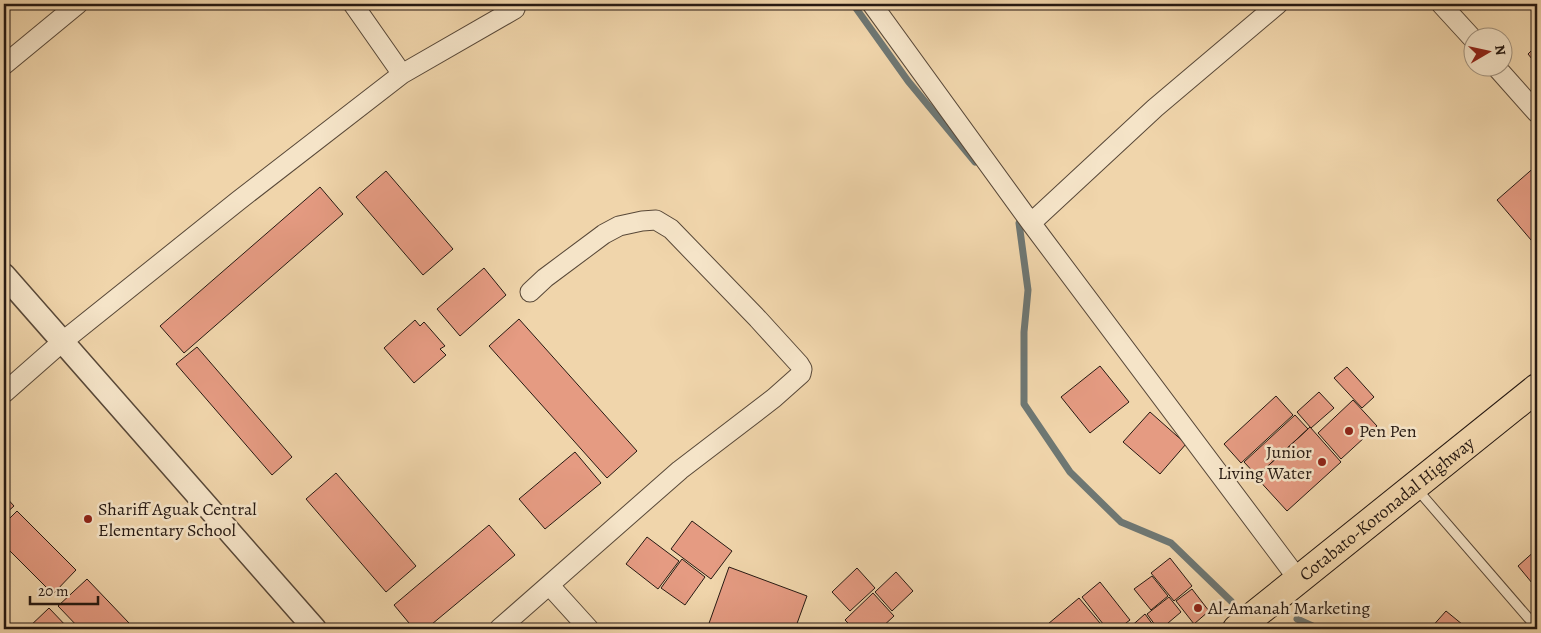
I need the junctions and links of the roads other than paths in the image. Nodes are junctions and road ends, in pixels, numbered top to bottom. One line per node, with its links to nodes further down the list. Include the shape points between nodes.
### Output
1 (78, 4): 8 (street)
2 (353, 4): 9 (street)
3 (872, 4): 12 (street)
4 (1278, 4): 12 (street, via 1155,108)
5 (1441, 4): 7 (street)
6 (515, 9): 9 (street)
7 (1464, 29)
8 (4, 66)
9 (402, 74): 15 (street)
10 (1506, 78): 11 (street)
11 (1537, 113)
12 (1031, 223): 19 (street)
13 (4, 275): 15 (street)
14 (530, 292): 20 (street, via 604,234 619,226 656,220 678,236 802,369 801,374 781,392 680,470)
15 (62, 342): 17 (street); 22 (street)
16 (1537, 388): 18 (highway, Cotabato-Koronadal Highway)
17 (4, 393)
18 (1414, 486): 19 (highway, Cotabato-Koronadal Highway); 21 (lane)
19 (1298, 579): 25 (highway, Cotabato-Koronadal Highway)
20 (550, 586): 23 (street); 24 (street)
21 (1537, 628)
22 (315, 629)
23 (499, 629)
24 (589, 629)
25 (1237, 629)

